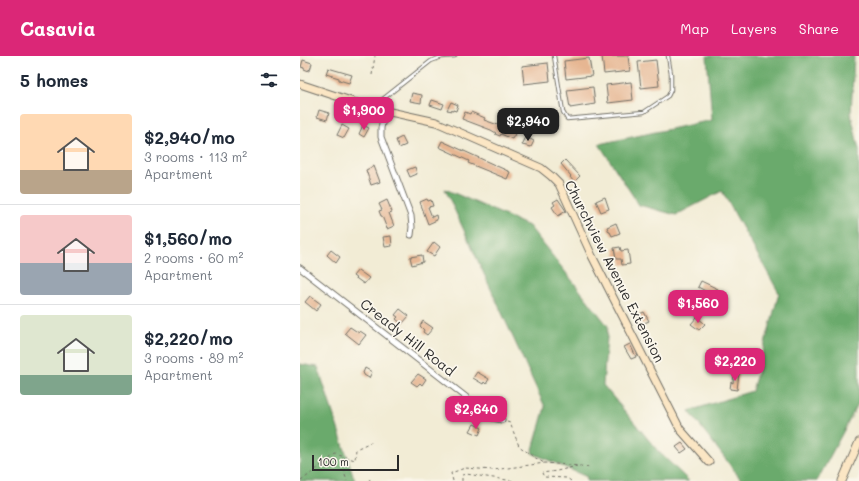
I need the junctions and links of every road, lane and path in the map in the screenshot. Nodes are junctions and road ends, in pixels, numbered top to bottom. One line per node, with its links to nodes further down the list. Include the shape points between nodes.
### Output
1 (375, 56): 5 (path)
2 (455, 56): 7 (lane, via 431,61)
3 (554, 56): 4 (lane, via 563,112 567,119 644,112 668,96 671,90)
4 (668, 56)
5 (372, 75)
6 (300, 84): 7 (street, Churchview Avenue Extension)
7 (372, 108): 8 (street, Churchview Avenue Extension)
8 (385, 111): 9 (street, via 381,136 411,216); 15 (street, Churchview Avenue Extension, via 436,122 541,168 559,184 592,256 680,429)
9 (411, 235)
10 (300, 268): 11 (street, Cready Hill Road, via 493,418)
11 (502, 420): 16 (path, via 510,422 519,446)
12 (373, 441): 14 (path, via 356,449 355,460)
13 (859, 442): 27 (street)
14 (343, 456): 20 (path, via 335,454); 21 (path)
15 (709, 462)
16 (545, 463): 17 (path); 23 (path, via 493,470 465,468 451,473)
17 (578, 466): 18 (path); 26 (path, via 542,473 544,477 567,478)
18 (592, 467)
19 (370, 479): 22 (path)
20 (302, 481)
21 (347, 481)
22 (369, 481)
23 (453, 481)
24 (462, 481): 25 (path, via 462,475 466,474)
25 (514, 481)
26 (571, 481)
27 (842, 481)

